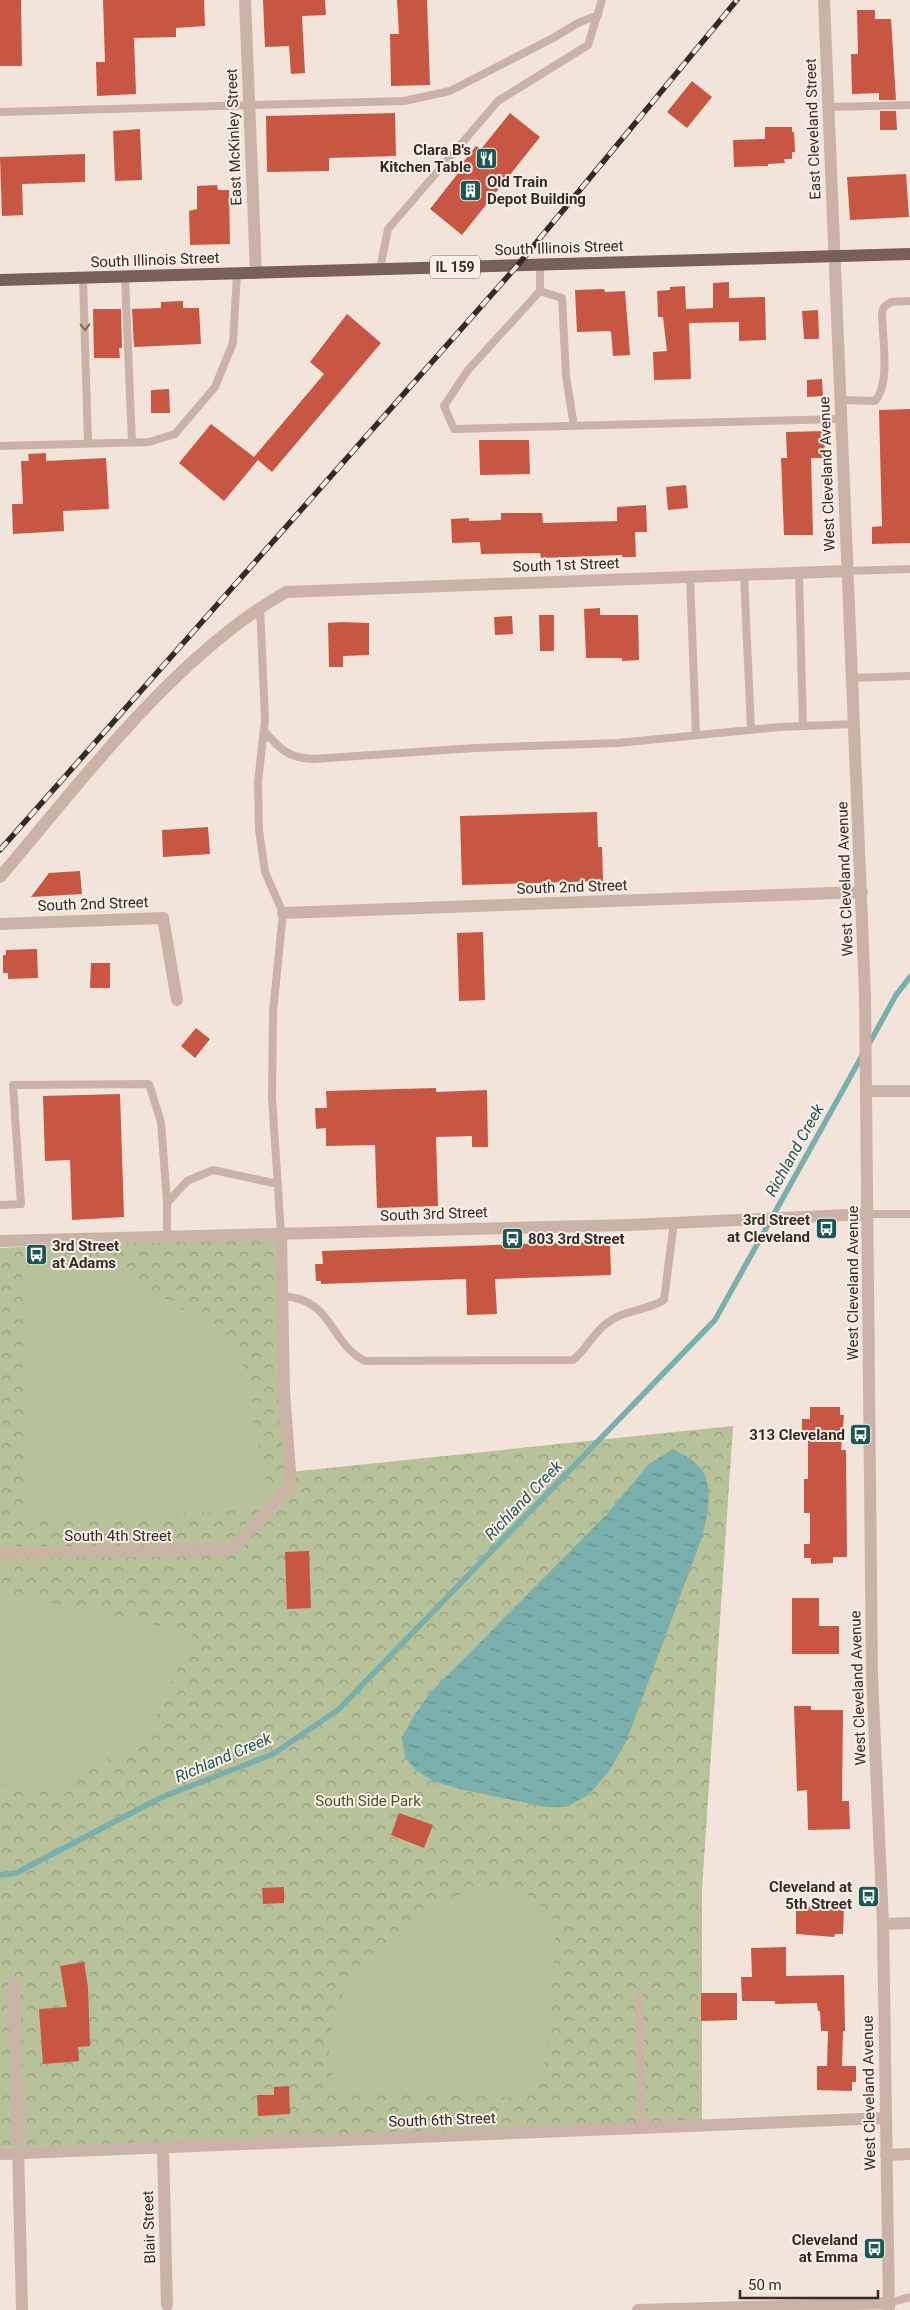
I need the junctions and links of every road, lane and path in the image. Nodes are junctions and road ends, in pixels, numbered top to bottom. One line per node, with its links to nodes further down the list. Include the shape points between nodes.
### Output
1 (245, 0): 5 (street, East McKinley Street)
2 (602, 0): 4 (lane)
3 (824, 0): 7 (street, East Cleveland Street)
4 (598, 15): 5 (lane, via 450,91 404,101); 12 (lane, via 588,45 498,101 388,229)
5 (250, 104): 8 (lane); 13 (street, East McKinley Street)
6 (910, 105): 7 (lane)
7 (829, 108): 10 (street, East Cleveland Street)
8 (0, 112)
9 (910, 254): 10 (main road, South Illinois Street / IL 159)
10 (835, 256): 11 (main road, South Illinois Street / IL 159); 20 (street, West Cleveland Avenue)
11 (540, 265): 12 (main road, South Illinois Street / IL 159); 18 (lane)
12 (380, 269): 13 (main road, South Illinois Street / IL 159)
13 (256, 273): 14 (main road, South Illinois Street / IL 159)
14 (237, 274): 15 (main road, South Illinois Street / IL 159); 23 (lane, via 233,343 215,387 175,434 149,442)
15 (125, 277): 16 (main road, South Illinois Street / IL 159); 23 (lane)
16 (82, 278): 17 (main road, South Illinois Street / IL 159); 24 (lane, one-way to 24)
17 (0, 280)
18 (540, 291): 22 (lane, via 562,298 566,376); 22 (lane, via 468,370 444,406 454,429)
19 (910, 301): 20 (lane, via 891,302 882,313 884,379 881,394 875,401)
20 (841, 400): 21 (street, West Cleveland Avenue)
21 (841, 419): 22 (lane); 27 (street, West Cleveland Avenue)
22 (574, 426)
23 (132, 442): 24 (lane)
24 (88, 444): 25 (lane)
25 (0, 446)
26 (910, 569): 27 (lane)
27 (847, 571): 28 (street, South 1st Street); 33 (street, West Cleveland Avenue)
28 (799, 573): 29 (street, South 1st Street); 35 (lane)
29 (744, 575): 30 (street, South 1st Street); 36 (lane)
30 (690, 576): 31 (street, South 1st Street, via 286,592); 38 (lane)
31 (260, 607): 37 (lane); 39 (street, via 188,665 119,738)
32 (910, 676): 33 (lane)
33 (852, 678): 34 (street, West Cleveland Avenue)
34 (854, 724): 35 (lane); 40 (street, West Cleveland Avenue)
35 (803, 726): 36 (lane)
36 (751, 730): 38 (lane)
37 (264, 731): 38 (lane, via 280,749 292,756 313,759 618,742); 41 (lane, via 258,782 260,830 266,872)
38 (696, 734)
39 (0, 877)
40 (862, 892): 41 (street, South 2nd Street); 44 (street, West Cleveland Avenue)
41 (283, 913): 46 (lane, via 272,1012 272,1097)
42 (0, 924): 43 (street, South 2nd Street, via 163,918)
43 (177, 1000)
44 (867, 1087): 45 (street); 49 (street, West Cleveland Avenue)
45 (910, 1091)
46 (278, 1184): 47 (lane, via 214,1170 187,1181); 52 (lane)
47 (168, 1203): 48 (lane, via 161,1122 149,1084 94,1083 13,1085 21,1204); 53 (lane)
48 (0, 1205)
49 (869, 1214): 50 (lane); 51 (street, South 3rd Street); 59 (street, West Cleveland Avenue, via 872,1675)
50 (910, 1214)
51 (674, 1222): 52 (street, South 3rd Street); 55 (lane, via 664,1300 652,1308 618,1316 605,1324 573,1360 365,1361 355,1356 318,1308 298,1297)
52 (281, 1234): 53 (street, South 3rd Street); 55 (street)
53 (168, 1237): 54 (street, South 3rd Street)
54 (0, 1241)
55 (282, 1296): 57 (street, South 4th Street, via 289,1479 282,1496 235,1546 220,1552)
56 (0, 1544): 57 (street)
57 (0, 1553)
58 (910, 1923): 59 (street)
59 (882, 1924): 62 (street, West Cleveland Avenue)
60 (14, 1983): 65 (street)
61 (639, 1995): 63 (lane)
62 (885, 2118): 63 (street, South 6th Street); 68 (street, West Cleveland Avenue)
63 (642, 2128): 64 (street, South 6th Street)
64 (163, 2148): 65 (street, South 6th Street); 70 (street, Blair Street)
65 (17, 2153): 66 (street, South 6th Street); 73 (street)
66 (0, 2154)
67 (910, 2154): 68 (street)
68 (886, 2155): 71 (street, West Cleveland Avenue)
69 (910, 2297): 71 (lane)
70 (167, 2305)
71 (889, 2307): 72 (street)
72 (755, 2308): 74 (street)
73 (22, 2310)
74 (638, 2310)

